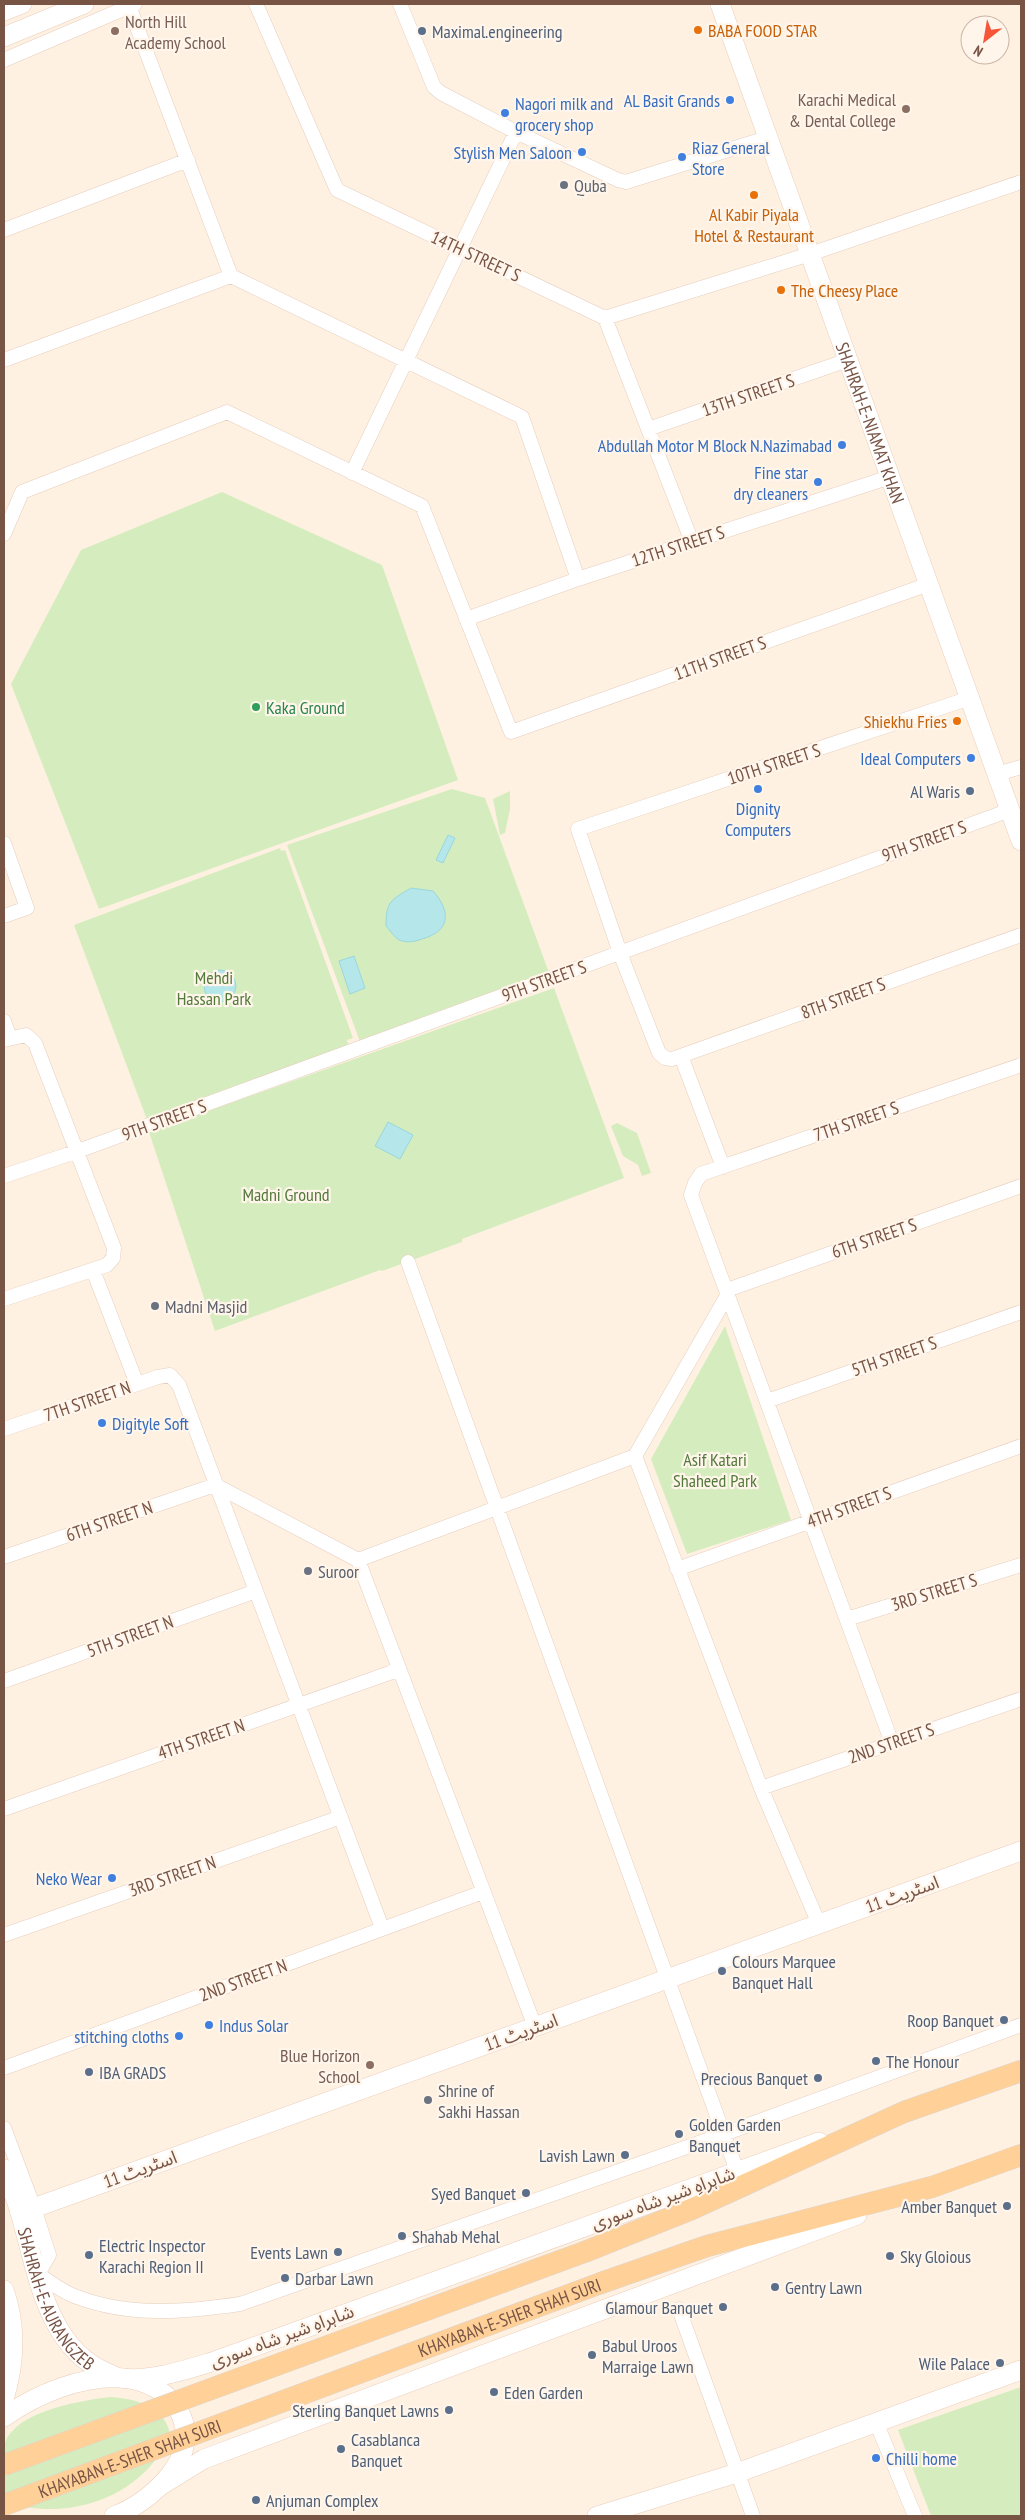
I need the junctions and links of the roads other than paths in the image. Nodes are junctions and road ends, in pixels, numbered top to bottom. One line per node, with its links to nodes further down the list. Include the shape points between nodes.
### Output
1 (22, 4): 7 (main road)
2 (84, 4): 8 (main road)
3 (256, 4): 15 (street, 14TH STREET S, via 337,190)
4 (400, 4): 10 (street, via 434,86 441,93)
5 (720, 4): 11 (main road, SHAHRAH-E-NIAMAT KHAN)
6 (132, 5): 9 (street); 12 (street)
7 (4, 11)
8 (4, 37)
9 (4, 60)
10 (516, 132): 11 (street, via 626,182); 15 (street)
11 (767, 138): 16 (main road, SHAHRAH-E-NIAMAT KHAN)
12 (188, 160): 14 (street); 17 (street)
13 (1021, 182): 16 (street)
14 (4, 230)
15 (460, 248): 18 (street, 14TH STREET S); 21 (street)
16 (810, 254): 18 (street); 20 (main road, SHAHRAH-E-NIAMAT KHAN)
17 (231, 276): 19 (street); 21 (street)
18 (605, 318): 22 (street)
19 (4, 360)
20 (848, 360): 22 (street, 13TH STREET S); 24 (main road, SHAHRAH-E-NIAMAT KHAN)
21 (406, 362): 23 (street); 27 (street, via 522,417)
22 (648, 430): 26 (street)
23 (352, 473): 25 (street, via 226,412 22,492); 29 (street, via 422,506)
24 (890, 477): 26 (street, 12TH STREET S); 28 (main road, SHAHRAH-E-NIAMAT KHAN)
25 (4, 534)
26 (692, 542): 27 (street, 12TH STREET S)
27 (578, 579): 29 (street, 12TH STREET S)
28 (929, 584): 29 (street, 11TH STREET S, via 511,732); 30 (main road, SHAHRAH-E-NIAMAT KHAN)
29 (466, 619)
30 (970, 698): 32 (main road, SHAHRAH-E-NIAMAT KHAN); 38 (street, 10TH STREET S, via 578,829)
31 (1021, 767): 32 (street)
32 (997, 774): 33 (main road, SHAHRAH-E-NIAMAT KHAN)
33 (1010, 810): 34 (main road, SHAHRAH-E-NIAMAT KHAN); 38 (street, 9TH STREET S)
34 (1021, 841)
35 (4, 843): 36 (street, via 27,908)
36 (4, 916)
37 (1021, 935): 41 (street, 8TH STREET S)
38 (620, 953): 41 (street, 8TH STREET S, via 659,1052 665,1058); 43 (street, 9TH STREET S)
39 (4, 1021): 40 (street)
40 (7, 1039): 43 (street, via 26,1035 32,1038)
41 (681, 1056): 44 (street)
42 (1021, 1065): 44 (street, 7TH STREET S)
43 (78, 1151): 45 (street, 9TH STREET S); 48 (street, via 114,1248 113,1258 107,1265)
44 (723, 1167): 49 (street, 7TH STREET S, via 701,1174 692,1195)
45 (4, 1176)
46 (1021, 1186): 49 (street, 6TH STREET S)
47 (408, 1262): 58 (street)
48 (93, 1270): 50 (street); 52 (street)
49 (727, 1292): 53 (street); 56 (street)
50 (4, 1300)
51 (1021, 1312): 53 (street, 5TH STREET S)
52 (137, 1384): 54 (street, 7TH STREET N); 57 (street, 7TH STREET N, via 170,1375 179,1385)
53 (767, 1401): 59 (street)
54 (4, 1429)
55 (1021, 1446): 59 (street, 4TH STREET S)
56 (635, 1456): 58 (street); 63 (street)
57 (215, 1485): 60 (street, 6TH STREET N); 61 (street); 64 (street)
58 (497, 1507): 61 (street); 79 (street)
59 (811, 1521): 63 (street, 4TH STREET S); 65 (street)
60 (4, 1556)
61 (358, 1560): 66 (street)
62 (1021, 1565): 65 (street, 3RD STREET S)
63 (677, 1568): 71 (street)
64 (256, 1591): 67 (street, 5TH STREET N); 69 (street)
65 (847, 1619): 70 (street)
66 (398, 1670): 69 (street, 4TH STREET N); 75 (street)
67 (4, 1681)
68 (1021, 1699): 70 (street, 2ND STREET S)
69 (297, 1706): 72 (street, 4TH STREET N); 73 (street)
70 (892, 1743): 71 (street, 2ND STREET S)
71 (761, 1788): 76 (street)
72 (4, 1808)
73 (341, 1817): 77 (street); 78 (street, 3RD STREET N)
74 (1021, 1851): 76 (main road, اسٹریٹ 11)
75 (483, 1892): 77 (street, 2ND STREET N); 81 (street)
76 (819, 1924): 79 (main road, اسٹریٹ 11)
77 (382, 1928): 82 (street, 2ND STREET N)
78 (4, 1935)
79 (668, 1979): 81 (main road, اسٹریٹ 11); 86 (street)
80 (1021, 2025): 86 (street)
81 (534, 2027): 91 (main road, اسٹریٹ 11)
82 (4, 2068)
83 (1021, 2071): 84 (main road)
84 (904, 2112): 89 (main road, شاہراہِ شیر شاہ سوری); 92 (main road, شاہراہِ شیر شاہ سوری, via 692,2209)
85 (4, 2128): 91 (street)
86 (724, 2134): 89 (street); 93 (street, via 240,2304 189,2312 127,2310 76,2297)
87 (1021, 2155): 90 (main road, KHAYABAN-E-SHER SHAH SURI)
88 (4, 2169): 91 (main road, SHAHRAH-E-AURANGZEB)
89 (737, 2170): 98 (main road, شاہراہِ شیر شاہ سوری, via 215,2361 154,2376)
90 (932, 2187): 104 (main road, via 204,2459); 105 (main road, KHAYABAN-E-SHER SHAH SURI, bridge, via 707,2246)
91 (27, 2210): 93 (main road, SHAHRAH-E-AURANGZEB)
92 (587, 2251): 102 (main road, KHAYABAN-E-SHER SHAH SURI, bridge)
93 (38, 2274): 98 (main road, SHAHRAH-E-AURANGZEB, via 62,2335 78,2354 99,2370)
94 (4, 2290): 96 (main road)
95 (679, 2309): 103 (street)
96 (8, 2329): 99 (main road, via 14,2350)
97 (1021, 2370): 101 (main road)
98 (121, 2378): 100 (main road, شاہراہِ شیر شاہ سوری, via 78,2383 50,2392); 104 (main road, via 142,2382 161,2391 178,2407 186,2426 185,2447 177,2467)
99 (4, 2399)
100 (4, 2417)
101 (876, 2422): 103 (main road); 110 (street)
102 (4, 2465)
103 (737, 2473): 108 (main road); 109 (street)
104 (160, 2486): 106 (main road); 107 (main road)
105 (4, 2505)
106 (114, 2516)
107 (146, 2516)
108 (597, 2516)
109 (753, 2516)
110 (915, 2516)

